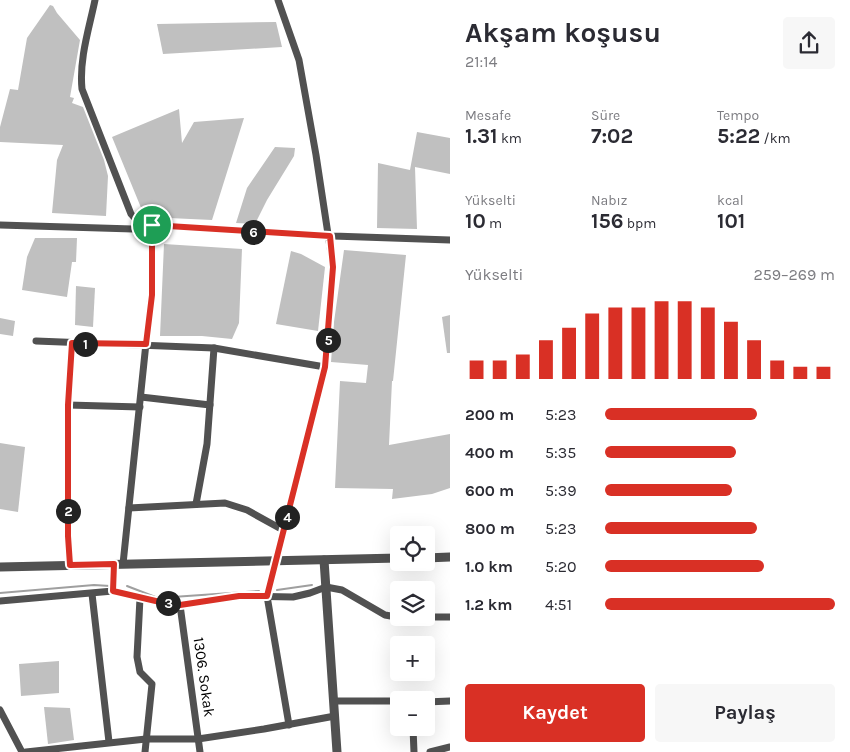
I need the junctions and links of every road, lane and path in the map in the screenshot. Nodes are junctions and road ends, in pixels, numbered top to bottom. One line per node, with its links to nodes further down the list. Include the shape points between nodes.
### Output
1 (95, 0): 5 (street, via 81,75 82,89 131,214)
2 (278, 0): 6 (street, via 299,60)
3 (0, 225): 5 (street, via 133,229)
4 (152, 225): 5 (street); 6 (street); 10 (street, via 152,295)
5 (142, 226)
6 (330, 236): 7 (street); 12 (street, via 333,267)
7 (450, 240)
8 (36, 341): 9 (street)
9 (72, 343): 10 (street); 14 (street)
10 (146, 344): 11 (street); 13 (street)
11 (214, 348): 12 (street); 15 (street)
12 (325, 367): 19 (street)
13 (141, 397): 15 (street); 16 (street)
14 (68, 405): 16 (street); 26 (street)
15 (210, 405): 17 (street)
16 (140, 407): 18 (street)
17 (196, 504): 18 (street); 19 (street, via 224,503 247,510)
18 (129, 508): 25 (street)
19 (283, 530): 24 (street)
20 (450, 557): 22 (street)
21 (390, 558): 23 (street)
22 (435, 558)
23 (324, 560): 24 (street); 28 (street)
24 (275, 561): 25 (street); 31 (street)
25 (119, 564): 26 (street); 29 (street)
26 (70, 565): 27 (street)
27 (0, 566)
28 (326, 587): 31 (street, via 292,597); 35 (street, via 342,590); 38 (street)
29 (113, 591): 30 (street); 32 (street)
30 (92, 594): 33 (street); 48 (street)
31 (267, 596): 34 (street, via 239,596); 44 (street)
32 (140, 598): 34 (street); 46 (street, via 137,657 140,672 152,684)
33 (0, 601)
34 (180, 605): 47 (street, 1306. Sokak)
35 (390, 616)
36 (435, 617): 37 (street)
37 (450, 617)
38 (334, 701): 39 (street); 43 (street)
39 (390, 701)
40 (450, 701): 41 (street)
41 (435, 702)
42 (0, 710): 50 (street)
43 (335, 716): 44 (street); 53 (street)
44 (289, 725): 47 (street)
45 (413, 736): 54 (street)
46 (146, 739): 47 (street); 48 (street); 51 (street)
47 (198, 739): 52 (street, 1306. Sokak)
48 (109, 742): 50 (street)
49 (450, 747): 55 (street)
50 (24, 752)
51 (145, 752)
52 (200, 752)
53 (337, 752)
54 (414, 752)
55 (430, 752)

